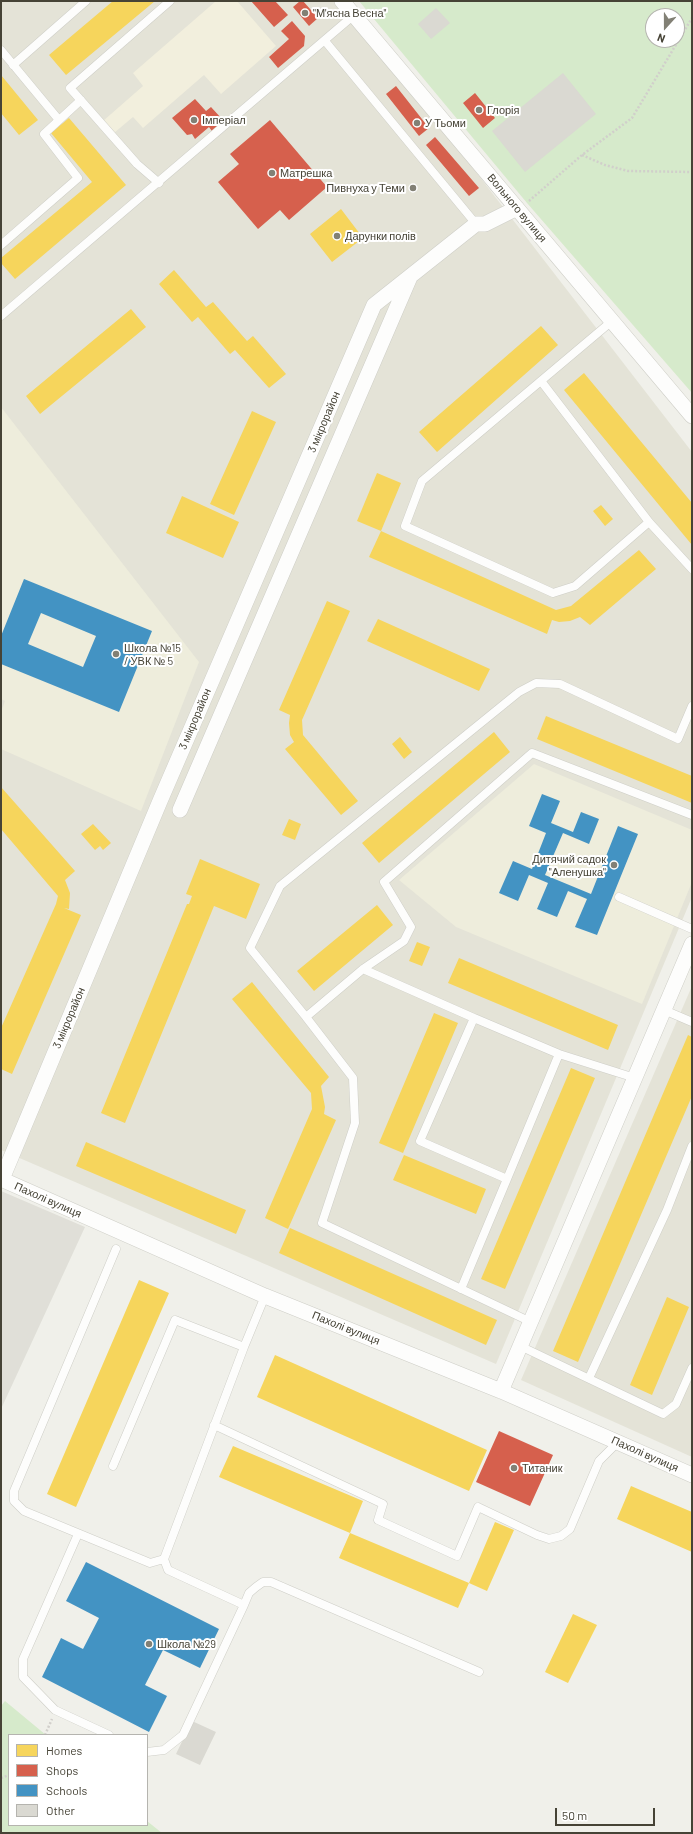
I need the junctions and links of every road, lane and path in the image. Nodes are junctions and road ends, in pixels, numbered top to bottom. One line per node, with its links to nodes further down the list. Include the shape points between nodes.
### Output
1 (86, 1): 8 (lane)
2 (170, 1): 9 (lane, via 70,88)
3 (342, 1): 4 (street, Вольного вулиця)
4 (354, 15): 6 (lane); 14 (street, Вольного вулиця)
5 (692, 18): 11 (path, via 632,118)
6 (325, 41): 13 (lane); 15 (lane)
7 (1, 50): 8 (lane)
8 (14, 65): 10 (lane)
9 (80, 100): 10 (lane); 13 (lane, via 137,164)
10 (60, 120): 16 (lane, via 44,134 78,178)
11 (582, 155): 12 (path, via 605,165 628,170); 14 (path)
12 (692, 172)
13 (159, 183): 18 (lane)
14 (522, 206): 15 (street, 3 мікрорайон, via 485,224); 19 (street, Вольного вулиця)
15 (476, 224): 17 (street, 3 мікрорайон)
16 (1, 246)
17 (412, 275): 25 (street, 3 мікрорайон); 38 (street, 3 мікрорайон, via 374,305 160,801)
18 (1, 316)
19 (612, 321): 20 (lane); 21 (street, Вольного вулиця)
20 (541, 380): 22 (lane); 22 (lane, via 422,481 405,526 553,593 575,586)
21 (692, 416)
22 (649, 522): 23 (lane)
23 (692, 569)
24 (692, 706): 32 (lane, via 678,739 560,684 536,683 519,692 280,886 250,948)
25 (180, 810)
26 (692, 814): 30 (lane, via 532,753 384,882 411,927 404,940)
27 (619, 897): 28 (lane)
28 (692, 929)
29 (692, 944): 31 (street)
30 (364, 969): 32 (lane); 33 (lane)
31 (664, 1010): 34 (lane); 36 (street)
32 (306, 1016): 41 (lane, via 353,1078 355,1123 322,1223)
33 (474, 1018): 35 (lane); 39 (lane, via 420,1141)
34 (692, 1022)
35 (559, 1054): 36 (lane); 39 (lane)
36 (634, 1078): 43 (street)
37 (692, 1146): 47 (lane, via 667,1210)
38 (1, 1179): 42 (street, Пахолі вулиця)
39 (507, 1179): 41 (lane)
40 (116, 1249): 53 (lane, via 14,1491 14,1501 24,1511)
41 (461, 1289): 43 (lane)
42 (265, 1296): 44 (lane); 48 (street, Пахолі вулиця)
43 (530, 1322): 45 (street)
44 (244, 1346): 49 (lane); 51 (lane, via 175,1320)
45 (520, 1346): 47 (lane); 48 (street)
46 (692, 1368): 47 (lane, via 676,1404 663,1414)
47 (589, 1378)
48 (501, 1390): 50 (street, Пахолі вулиця)
49 (214, 1425): 50 (lane, via 383,1504 378,1520 457,1556 478,1507 537,1535 549,1538 561,1536 570,1529 600,1461); 54 (lane)
50 (618, 1442): 52 (street, Пахолі вулиця)
51 (113, 1466)
52 (692, 1475)
53 (78, 1534): 54 (lane, via 150,1564); 57 (lane, via 22,1659 23,1677)
54 (164, 1559): 55 (lane, via 168,1570)
55 (244, 1605): 56 (lane, via 249,1593 256,1587 264,1582 271,1582); 60 (lane, via 183,1735 164,1750)
56 (479, 1672)
57 (55, 1710): 58 (path); 59 (lane)
58 (45, 1734)
59 (107, 1734)
60 (148, 1752)

